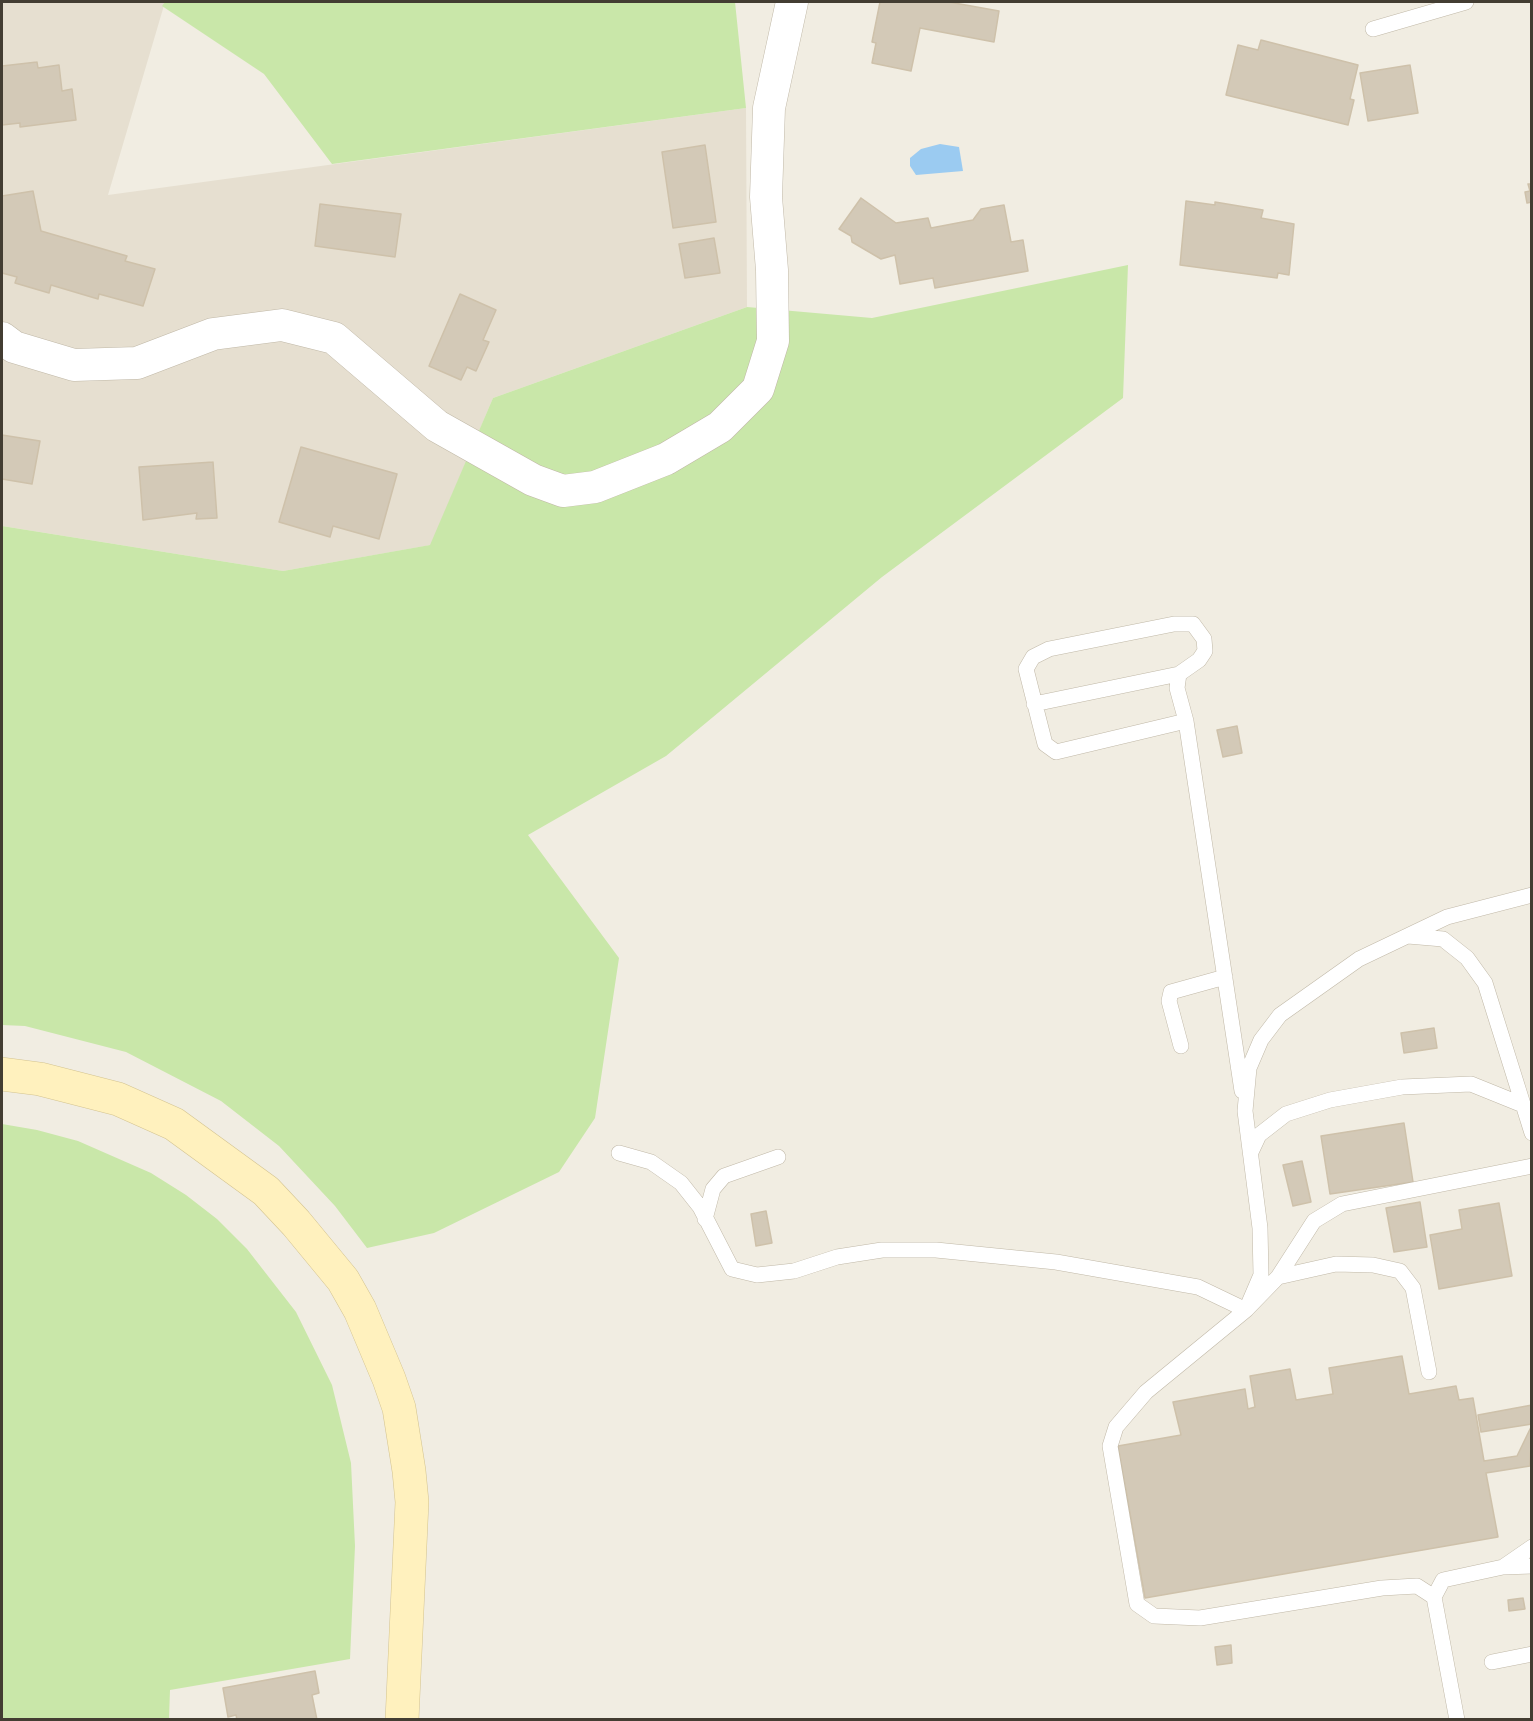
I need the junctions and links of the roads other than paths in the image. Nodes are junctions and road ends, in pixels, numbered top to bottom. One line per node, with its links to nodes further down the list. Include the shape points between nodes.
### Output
1 (792, 2): 4 (street, via 770,108 766,197 773,341 758,389 720,427 666,459 595,487 563,490 533,480 437,426 334,338 282,325 213,334 137,363 74,365 14,347)
2 (1466, 2): 3 (lane)
3 (1374, 29)
4 (2, 338)
5 (1179, 674): 6 (lane); 6 (lane, via 1205,651 1204,639 1193,624 1174,624 1049,649 1033,657 1026,669); 7 (lane, via 1177,688)
6 (1034, 704): 7 (lane, via 1044,744 1056,752)
7 (1186, 722): 10 (lane)
8 (1532, 895): 9 (lane, via 1447,917)
9 (1407, 936): 13 (lane, via 1443,939 1467,958 1485,983); 14 (lane, via 1359,959 1280,1015 1261,1040 1250,1068)
10 (1225, 977): 11 (lane, via 1171,992 1169,1002); 14 (lane)
11 (1180, 1046)
12 (2, 1074): 30 (main road, via 40,1079 118,1099 174,1124 266,1191 343,1280 389,1379 399,1408 409,1471 412,1502)
13 (1523, 1105): 15 (lane); 17 (lane, via 1471,1084 1402,1087 1330,1100 1286,1114 1259,1135)
14 (1245, 1111): 17 (lane)
15 (1532, 1133)
16 (619, 1153): 20 (lane, via 651,1162 681,1183)
17 (1251, 1153): 22 (lane, via 1261,1275)
18 (778, 1157): 20 (lane, via 724,1176 713,1189)
19 (1532, 1166): 21 (lane, via 1341,1204 1314,1221)
20 (705, 1219): 22 (lane, via 732,1269 757,1275 882,1250 936,1250 1056,1262 1198,1287)
21 (1278, 1277): 22 (lane); 23 (lane, via 1336,1264 1373,1265 1400,1271 1413,1288)
22 (1246, 1310): 27 (lane, via 1146,1392 1116,1427 1110,1446 1137,1604 1154,1616 1178,1619 1382,1588 1417,1586)
23 (1429, 1372)
24 (1532, 1546): 26 (lane)
25 (1532, 1566): 26 (lane)
26 (1503, 1567): 27 (lane, via 1443,1580)
27 (1434, 1597): 31 (lane)
28 (1532, 1654): 29 (lane)
29 (1492, 1662)
30 (402, 1719)
31 (1457, 1719)

